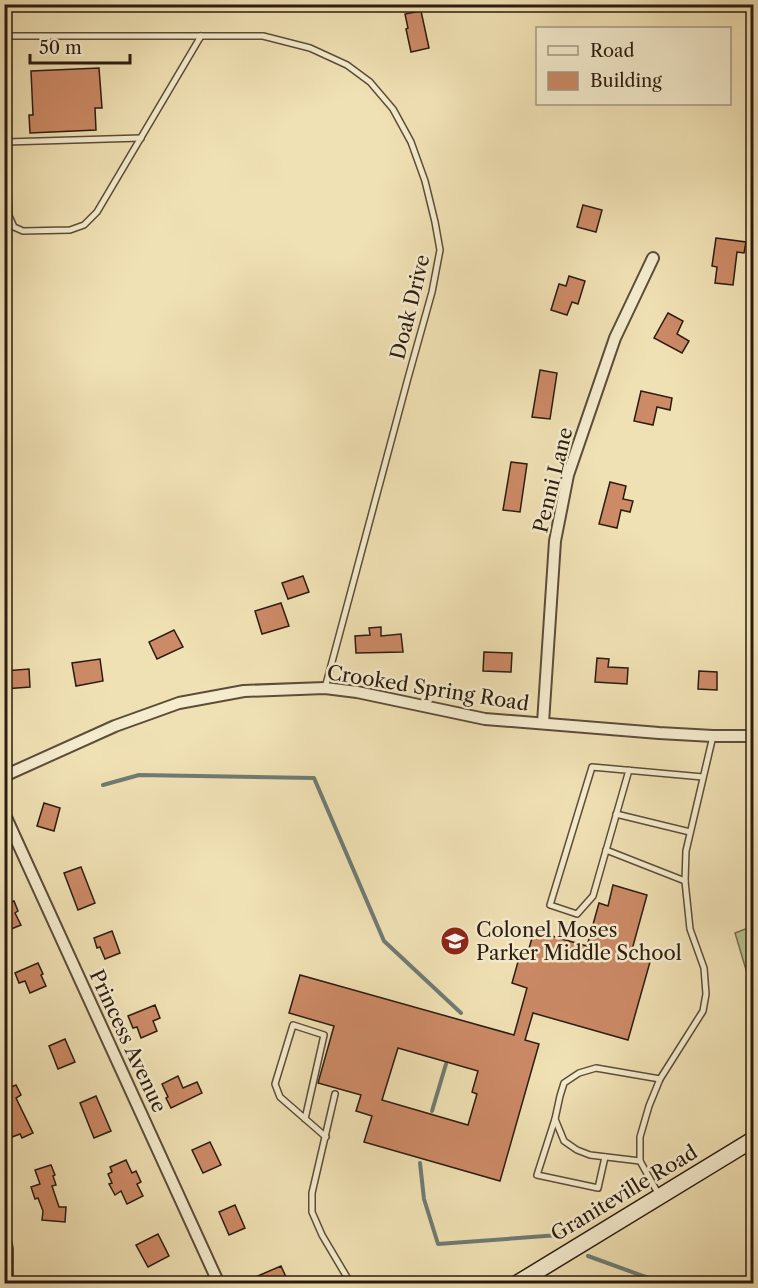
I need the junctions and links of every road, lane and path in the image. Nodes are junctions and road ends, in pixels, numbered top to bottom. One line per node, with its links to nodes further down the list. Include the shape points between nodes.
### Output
1 (4, 36): 2 (lane, Doak Drive)
2 (201, 36): 4 (lane); 7 (lane, Doak Drive, via 263,36 310,48 347,65 370,82 393,109 411,142 435,222 440,250 432,292)
3 (4, 113): 5 (lane)
4 (141, 138): 5 (lane); 5 (lane, via 97,212 84,225 70,230 22,231 14,227 9,216)
5 (6, 142)
6 (653, 258): 8 (street, Penni Lane, via 615,338 568,475 555,541)
7 (325, 688): 8 (street, Crooked Spring Road, via 485,719); 12 (street, Crooked Spring Road, via 244,691 179,703 116,726)
8 (543, 723): 9 (street, Crooked Spring Road)
9 (713, 736): 10 (street, Crooked Spring Road); 13 (lane)
10 (753, 736)
11 (629, 771): 13 (lane); 15 (lane); 17 (lane, via 592,767 550,905 577,914 593,896)
12 (4, 776)
13 (703, 777): 16 (lane)
14 (4, 813): 30 (street, Princess Avenue)
15 (616, 814): 16 (lane); 17 (lane)
16 (690, 832): 18 (lane)
17 (606, 850): 18 (lane)
18 (685, 881): 19 (lane, via 690,929 704,968 706,994 703,1011)
19 (660, 1079): 22 (lane, via 596,1068 579,1073 564,1083); 26 (lane, via 640,1137)
20 (335, 1094): 23 (lane)
21 (305, 1119): 21 (lane, via 280,1097 275,1084 294,1025 324,1035); 23 (lane)
22 (555, 1119): 25 (lane, via 564,1141 590,1155); 25 (lane, via 537,1175 598,1188)
23 (326, 1137): 31 (lane, via 312,1193 312,1212 321,1235)
24 (753, 1139): 27 (main road, Graniteville Road)
25 (606, 1157): 26 (lane)
26 (640, 1161): 27 (lane)
27 (659, 1197): 32 (main road, Graniteville Road)
28 (4, 1236): 29 (street)
29 (5, 1284)
30 (219, 1284)
31 (351, 1284)
32 (516, 1284)

